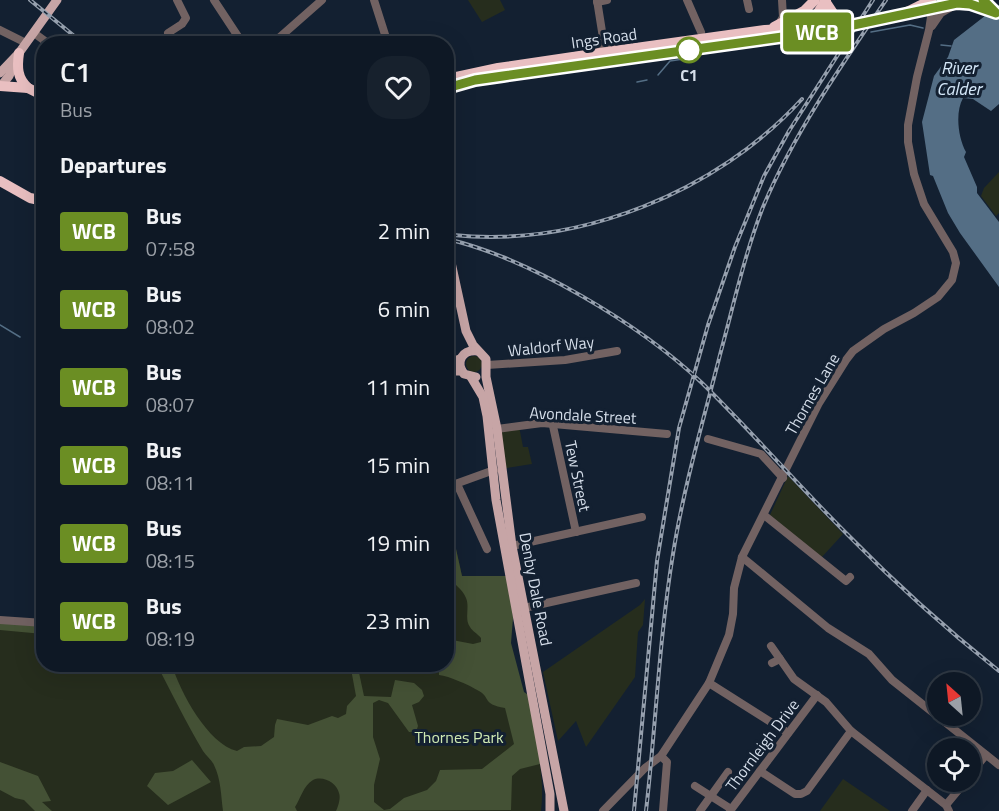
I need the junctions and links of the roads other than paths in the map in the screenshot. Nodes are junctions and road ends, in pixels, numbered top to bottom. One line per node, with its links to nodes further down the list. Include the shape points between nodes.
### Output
1 (57, 0): 26 (main road)
2 (177, 0): 28 (street, via 186,18 168,33)
3 (214, 0): 29 (street)
4 (322, 0): 30 (street)
5 (374, 0): 31 (street)
6 (607, 0): 10 (street)
7 (687, 0): 25 (street)
8 (747, 0): 14 (street)
9 (822, 0): 16 (highway, Ings Road); 19 (highway); 24 (highway)
10 (597, 1): 33 (street)
11 (783, 1): 16 (street); 20 (street, via 783,17)
12 (932, 2): 13 (highway); 17 (highway); 18 (highway, Ings Road); 23 (street, Thornes Lane)
13 (963, 3): 15 (highway); 23 (street, via 945,10)
14 (748, 9)
15 (991, 10)
16 (804, 11): 20 (highway, Ings Road)
17 (918, 11): 18 (highway); 23 (street, via 925,17)
18 (905, 13): 19 (highway, Ings Road)
19 (850, 25): 24 (highway, Ings Road)
20 (777, 26): 22 (highway, Ings Road)
21 (0, 30): 32 (street)
22 (765, 30): 24 (highway, Ings Road); 33 (highway, Ings Road)
23 (929, 30): 60 (street, Thornes Lane, via 917,77 908,142 924,204 953,252 955,270 938,297 853,351 819,403)
24 (809, 31): 36 (highway, Ings Road)
25 (701, 32)
26 (34, 33): 27 (street); 32 (main road)
27 (38, 36)
28 (170, 36)
29 (238, 36)
30 (281, 36)
31 (385, 36)
32 (26, 43): 34 (main road)
33 (602, 47): 35 (highway, Ings Road); 36 (highway)
34 (19, 53): 37 (main road); 39 (main road); 41 (highway, via 18,74)
35 (559, 60): 36 (highway, via 577,61); 38 (highway, Ings Road)
36 (585, 66): 40 (highway, Ings Road)
37 (0, 73)
38 (454, 77)
39 (0, 86): 41 (highway)
40 (454, 86)
41 (28, 88): 42 (highway)
42 (36, 92)
43 (0, 181): 44 (highway)
44 (36, 199)
45 (454, 276): 46 (main road)
46 (466, 331): 47 (main road); 49 (main road)
47 (478, 351): 49 (main road); 51 (main road, via 485,357)
48 (617, 351): 51 (street, Waldorf Way)
49 (462, 357): 50 (main road); 53 (main road)
50 (454, 360)
51 (486, 368): 54 (main road, via 479,376); 56 (main road, Denby Dale Road)
52 (454, 371): 53 (main road)
53 (462, 372): 54 (main road)
54 (471, 377): 59 (main road, Denby Dale Road, via 483,397)
55 (553, 426): 56 (street, Avondale Street, via 532,424); 57 (street, Avondale Street); 65 (street, Tew Street)
56 (497, 429): 67 (main road, Denby Dale Road)
57 (667, 434)
58 (708, 439): 60 (street, via 761,454)
59 (494, 470): 61 (street); 94 (main road, Denby Dale Road)
60 (783, 478): 63 (street, Thornes Lane)
61 (457, 484): 62 (street); 66 (street, via 476,512 476,532)
62 (454, 485)
63 (764, 515): 68 (street, Thornes Lane); 69 (street, via 846,581)
64 (642, 517): 65 (street)
65 (576, 532): 67 (street)
66 (484, 546)
67 (512, 546): 71 (main road, Denby Dale Road)
68 (742, 557): 77 (street, Thornes Lane, via 729,635); 81 (street, via 828,628 862,649 892,680)
69 (850, 577)
70 (636, 583): 71 (street)
71 (524, 608): 95 (main road, Denby Dale Road)
72 (0, 620): 73 (street)
73 (36, 622)
74 (771, 646): 75 (street)
75 (780, 659): 76 (street); 78 (street, via 794,679)
76 (772, 663)
77 (709, 683): 80 (street); 82 (street, Thornes Lane)
78 (817, 695): 79 (street); 80 (street, Thornleigh Drive)
79 (851, 731): 85 (street, via 801,795); 88 (street)
80 (788, 733): 85 (street, Thornleigh Drive)
81 (986, 754): 83 (street); 84 (street)
82 (661, 756): 96 (street, Thornes Lane); 97 (street, via 667,762)
83 (981, 760)
84 (999, 765)
85 (760, 771): 93 (street, Thornleigh Drive)
86 (728, 772): 91 (street)
87 (695, 786): 91 (street)
88 (927, 790): 99 (street)
89 (929, 792): 92 (street)
90 (958, 792): 92 (street)
91 (711, 796): 93 (street); 98 (street)
92 (948, 808)
93 (729, 809)
94 (550, 811)
95 (564, 811)
96 (603, 811)
97 (663, 811)
98 (700, 811)
99 (912, 811)

